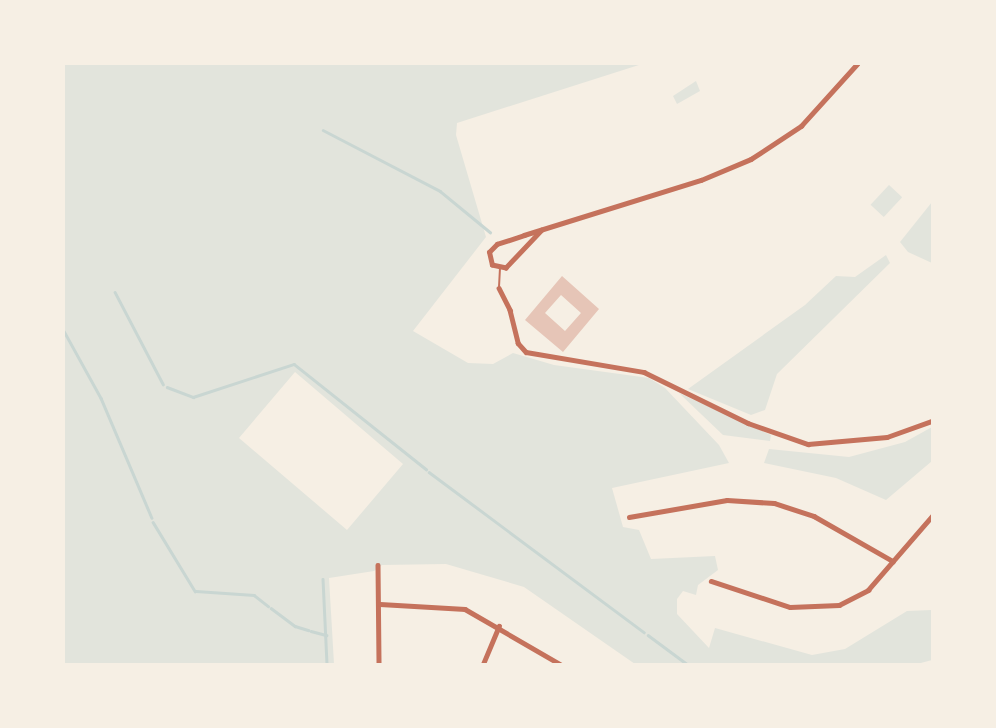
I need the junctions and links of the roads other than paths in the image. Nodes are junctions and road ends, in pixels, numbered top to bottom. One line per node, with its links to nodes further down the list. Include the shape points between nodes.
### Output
1 (858, 64): 2 (street, via 801,126 751,159 701,180)
2 (542, 230): 3 (street); 3 (street, via 491,247 489,259)
3 (500, 269): 4 (lane)
4 (499, 288): 5 (street, via 518,343 526,352 644,372 748,422 814,445 887,437)
5 (932, 421)
6 (932, 516): 8 (street)
7 (629, 517): 8 (street, via 727,500 774,503 814,516)
8 (893, 561): 10 (street, via 868,590 825,608 790,607)
9 (378, 564): 11 (street)
10 (711, 581)
11 (380, 604): 12 (street, via 449,605); 13 (street)
12 (499, 626): 14 (street); 15 (street)
13 (379, 664)
14 (482, 664)
15 (560, 664)

